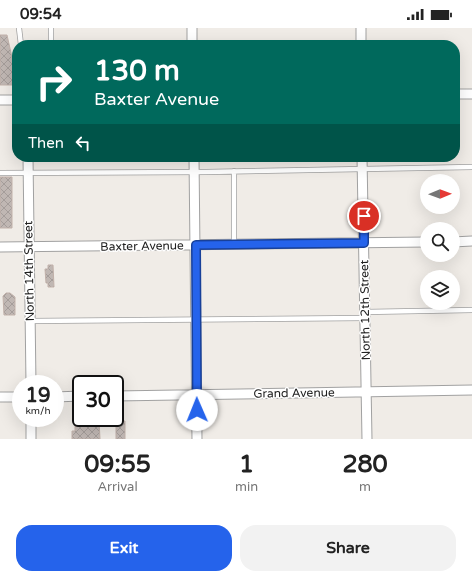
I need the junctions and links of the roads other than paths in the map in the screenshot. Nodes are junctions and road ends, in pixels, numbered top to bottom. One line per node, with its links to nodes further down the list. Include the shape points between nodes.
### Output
1 (19, 28): 5 (lane)
2 (51, 28): 6 (lane)
3 (192, 28): 7 (street)
4 (361, 28): 8 (street)
5 (20, 40)
6 (51, 40)
7 (192, 40)
8 (361, 40)
9 (460, 94): 10 (street)
10 (472, 94)
11 (0, 100): 12 (street)
12 (12, 100)
13 (28, 162): 21 (street, North 14th Street)
14 (194, 162): 19 (street)
15 (362, 162): 17 (street, North 12th Street)
16 (472, 166): 17 (lane)
17 (363, 170): 18 (lane); 25 (street, North 12th Street)
18 (234, 171): 19 (lane); 26 (lane)
19 (194, 172): 21 (lane); 27 (street)
20 (0, 173): 21 (lane)
21 (28, 173): 29 (street, North 14th Street)
22 (420, 242): 25 (street, Baxter Avenue)
23 (460, 242): 24 (street)
24 (472, 242)
25 (364, 243): 26 (street, Baxter Avenue); 31 (street, North 12th Street)
26 (234, 244): 27 (street, Baxter Avenue)
27 (196, 245): 29 (street, Baxter Avenue); 32 (street)
28 (0, 247): 29 (street, Baxter Avenue)
29 (29, 247): 33 (street, North 14th Street)
30 (472, 310): 31 (lane)
31 (365, 315): 32 (lane); 36 (street, North 12th Street)
32 (196, 320): 33 (lane); 37 (street)
33 (30, 321): 34 (street, North 14th Street)
34 (31, 375)
35 (472, 390): 36 (street, Grand Avenue)
36 (366, 392): 37 (street, Grand Avenue); 44 (street, North 12th Street)
37 (196, 394): 38 (street, Grand Avenue); 43 (street)
38 (124, 396)
39 (0, 397): 40 (street)
40 (12, 397)
41 (31, 427): 42 (street)
42 (31, 439)
43 (197, 439)
44 (367, 439)

